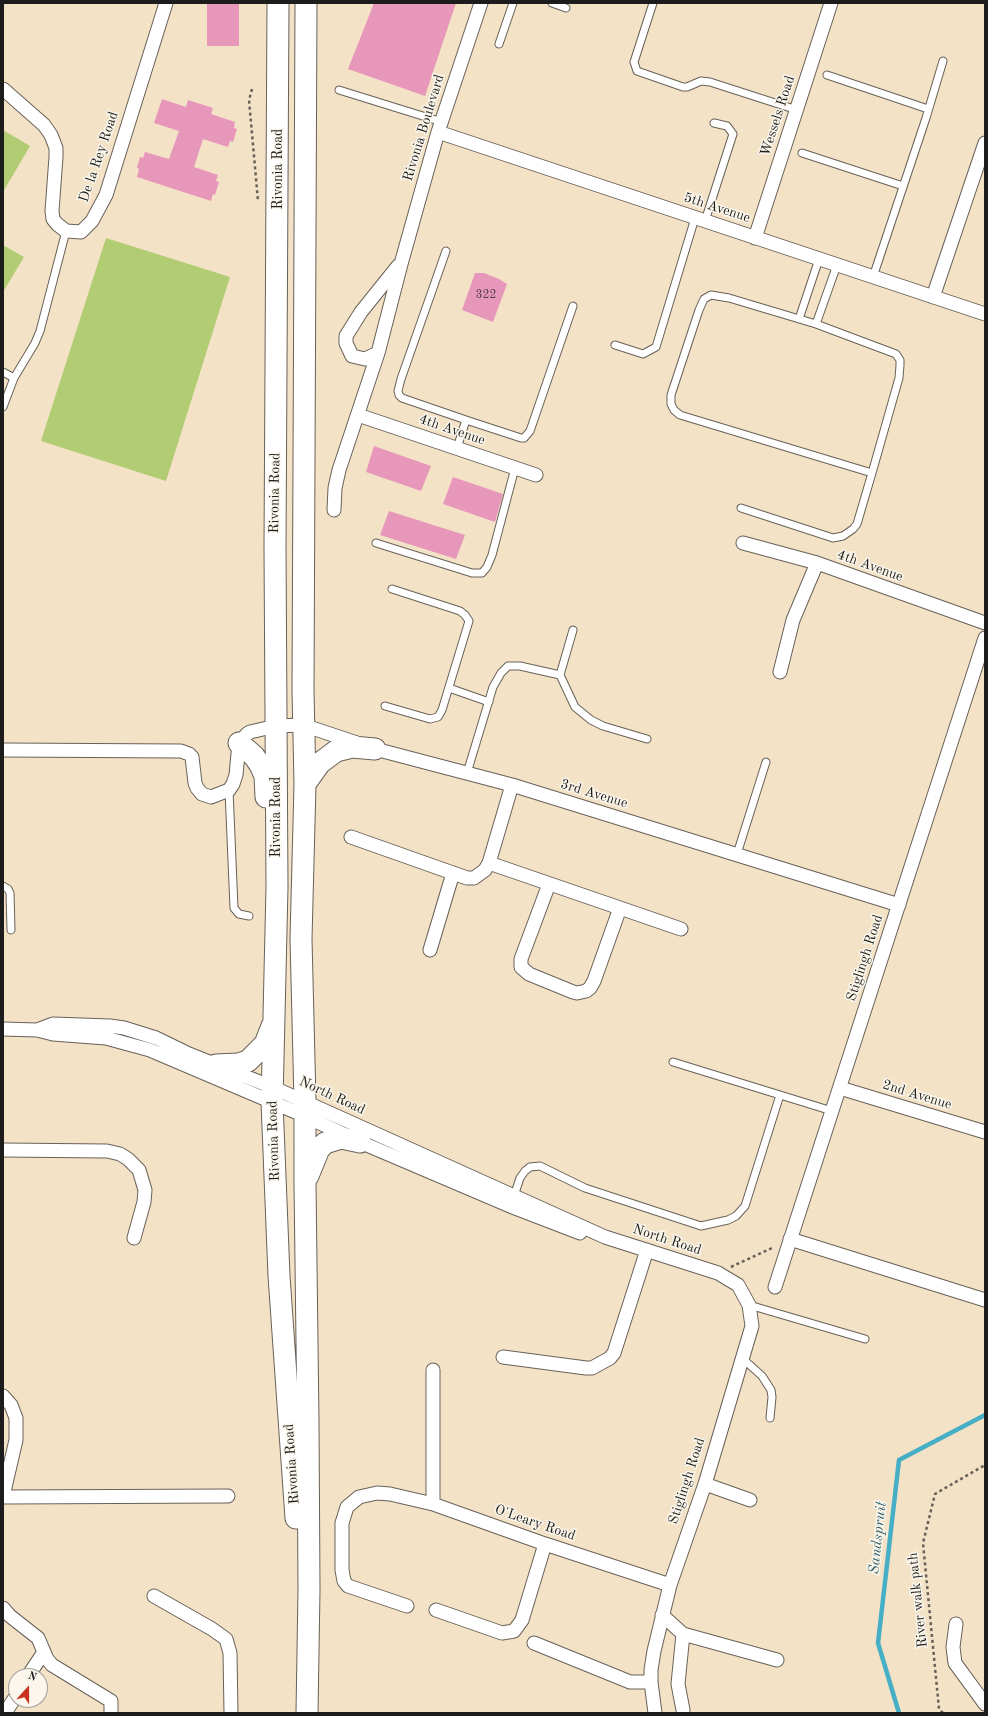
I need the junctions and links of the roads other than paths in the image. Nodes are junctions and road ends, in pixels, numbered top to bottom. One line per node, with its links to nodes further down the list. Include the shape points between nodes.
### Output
1 (166, 3): 23 (street, De la Rey Road, via 106,195 88,226 80,232)
2 (278, 3): 62 (main road, Rivonia Road)
3 (306, 3): 61 (main road, Rivonia Road)
4 (482, 3): 18 (street, Rivonia Boulevard)
5 (512, 3): 10 (lane)
6 (552, 3): 9 (lane)
7 (653, 3): 16 (lane, via 634,62 637,71 688,87 701,81 710,82)
8 (831, 3): 16 (street, Wessels Road)
9 (566, 8)
10 (498, 44)
11 (943, 61): 15 (lane)
12 (827, 75): 15 (lane)
13 (3, 89): 23 (street, via 44,125 51,135 56,148 53,219)
14 (339, 90): 18 (lane)
15 (928, 109): 21 (lane)
16 (796, 110): 24 (street, Wessels Road)
17 (714, 123): 22 (lane, via 727,126 733,134)
18 (440, 127): 22 (street, 5th Avenue); 27 (street, Rivonia Boulevard)
19 (985, 143): 30 (street)
20 (802, 153): 21 (lane)
21 (903, 186): 29 (lane)
22 (700, 220): 24 (street, 5th Avenue); 35 (lane, via 656,347 643,354)
23 (66, 231): 38 (lane, via 40,331)
24 (755, 238): 26 (street, 5th Avenue)
25 (446, 251): 41 (lane, via 398,392 402,398)
26 (819, 259): 28 (street, 5th Avenue); 33 (lane)
27 (401, 264): 36 (street, Rivonia Boulevard); 36 (street, Rivonia Boulevard, via 361,312 346,336 346,343 352,356 365,358)
28 (837, 265): 29 (street, 5th Avenue); 34 (lane)
29 (873, 277): 30 (street, 5th Avenue)
30 (933, 297): 32 (street, 5th Avenue)
31 (573, 306): 41 (lane, via 541,401 526,436 521,438)
32 (985, 314)
33 (799, 319): 34 (lane); 44 (lane, via 728,298 711,295 704,299 671,395 671,404 680,416)
34 (816, 324): 44 (lane, via 896,354 900,360 899,378)
35 (615, 345)
36 (378, 353): 40 (street, Rivonia Boulevard)
37 (3, 372): 38 (lane)
38 (14, 378): 39 (lane)
39 (3, 407)
40 (358, 415): 42 (street, 4th Avenue); 47 (street, Rivonia Boulevard, via 339,470)
41 (466, 420): 42 (lane)
42 (457, 448): 43 (street, 4th Avenue)
43 (515, 468): 45 (street, 4th Avenue); 48 (lane, via 492,555 482,572 472,573)
44 (872, 474): 46 (lane, via 857,524 847,534 838,538)
45 (536, 475)
46 (741, 508)
47 (334, 510)
48 (376, 543)
49 (744, 543): 50 (street, 4th Avenue)
50 (817, 563): 52 (street, 4th Avenue); 55 (street, via 793,620)
51 (392, 588): 58 (lane, via 460,611 469,621)
52 (985, 623)
53 (573, 630): 57 (lane)
54 (985, 638): 56 (street, Stiglingh Road)
55 (780, 672)
56 (980, 674): 79 (street, Stiglingh Road)
57 (560, 675): 59 (lane, via 520,666 508,666 497,680); 63 (lane, via 575,707 587,717 603,726)
58 (449, 688): 59 (lane); 60 (lane, via 438,717 430,719)
59 (489, 702): 68 (lane)
60 (385, 706)
61 (303, 725): 62 (street, 3rd Avenue); 65 (street, 3rd Avenue); 69 (main road, Rivonia Road)
62 (276, 726): 64 (street, 3rd Avenue, via 250,732); 78 (main road, Rivonia Road)
63 (647, 739)
64 (239, 743): 71 (street, via 236,775); 78 (main road, via 258,761 265,776 265,847 267,864)
65 (375, 749): 68 (street, 3rd Avenue); 69 (main road, via 352,747 336,751 320,763)
66 (3, 750): 71 (street, via 181,750 192,757 195,783 202,794 216,797)
67 (766, 762): 73 (lane)
68 (467, 773): 70 (street, 3rd Avenue)
69 (305, 784): 93 (main road, Rivonia Road, via 302,939)
70 (512, 786): 73 (street, 3rd Avenue); 74 (street)
71 (229, 790): 81 (lane, via 234,905 239,914)
72 (351, 837): 75 (street)
73 (737, 854): 79 (street, 3rd Avenue)
74 (489, 863): 75 (street, via 485,870 474,878); 76 (street)
75 (453, 873): 84 (street)
76 (548, 884): 80 (street); 80 (street, via 521,959 521,967 529,974 572,992 577,993 590,988)
77 (3, 886): 83 (lane, via 10,893)
78 (277, 887): 85 (main road, Rivonia Road)
79 (899, 905): 90 (street, Stiglingh Road)
80 (620, 908): 82 (street)
81 (249, 916)
82 (681, 929)
83 (11, 930)
84 (430, 950)
85 (273, 1023): 89 (main road, via 265,1044 248,1061); 91 (main road, Rivonia Road)
86 (3, 1029): 87 (street, North Road)
87 (37, 1030): 89 (street, North Road, via 50,1025 67,1024 124,1028 156,1038); 91 (street, North Road, via 54,1034 106,1038 150,1050)
88 (673, 1062): 92 (lane)
89 (216, 1065): 91 (street, North Road)
90 (840, 1088): 94 (street, Stiglingh Road); 95 (street, 2nd Avenue)
91 (272, 1095): 93 (street, North Road); 127 (main road, Rivonia Road, via 279,1276 300,1590)
92 (780, 1095): 94 (lane); 99 (lane, via 745,1206 728,1220 701,1226 585,1188 540,1166 530,1166 525,1171)
93 (305, 1108): 96 (street, North Road); 98 (main road, Rivonia Road); 99 (street, North Road)
94 (832, 1111): 102 (street, Stiglingh Road)
95 (985, 1132)
96 (360, 1142): 98 (main road, via 341,1138 325,1143 319,1149); 100 (street, North Road, via 577,1232)
97 (3, 1150): 101 (street, via 107,1151 128,1159 139,1170 145,1190)
98 (305, 1184): 127 (main road, Rivonia Road)
99 (514, 1196): 100 (street, North Road)
100 (605, 1237): 103 (street, North Road)
101 (134, 1238)
102 (790, 1239): 105 (street, Stiglingh Road); 106 (street)
103 (647, 1250): 104 (street, North Road); 109 (street, via 614,1353 610,1358 592,1368)
104 (718, 1273): 107 (street, Stiglingh Road, via 738,1285)
105 (775, 1287)
106 (985, 1300)
107 (749, 1304): 108 (lane); 110 (street, Stiglingh Road, via 752,1326)
108 (865, 1339)
109 (503, 1358)
110 (742, 1358): 113 (lane, via 762,1376 771,1390); 114 (street, Stiglingh Road)
111 (433, 1370): 118 (street)
112 (3, 1396): 115 (street, via 11,1405 16,1418 16,1440)
113 (770, 1418)
114 (705, 1484): 117 (street); 120 (street, Stiglingh Road)
115 (3, 1496): 116 (street)
116 (228, 1496)
117 (750, 1500)
118 (433, 1504): 119 (street, O'Leary Road); 122 (street, O'Leary Road, via 390,1494 377,1493 359,1497 347,1507 341,1529 342,1570 348,1586)
119 (545, 1544): 120 (street, O'Leary Road); 124 (street, via 522,1620 514,1631 502,1633)
120 (670, 1585): 125 (street, Stiglingh Road)
121 (154, 1596): 137 (street, via 226,1639 230,1653)
122 (407, 1606)
123 (3, 1608): 130 (street, via 38,1638)
124 (436, 1610)
125 (662, 1615): 128 (street); 133 (street, Stiglingh Road, via 654,1651)
126 (956, 1624): 134 (street, via 953,1646 955,1663)
127 (307, 1629): 138 (main road, Rivonia Road)
128 (683, 1634): 131 (street); 135 (street, via 678,1684)
129 (534, 1643): 133 (street, via 630,1682)
130 (44, 1652): 132 (street); 136 (street, via 52,1665 108,1698 111,1701)
131 (777, 1660)
132 (33, 1668)
133 (651, 1682): 139 (street, Stiglingh Road)
134 (985, 1704)
135 (683, 1710)
136 (111, 1713)
137 (231, 1713)
138 (306, 1713)
139 (656, 1713)

